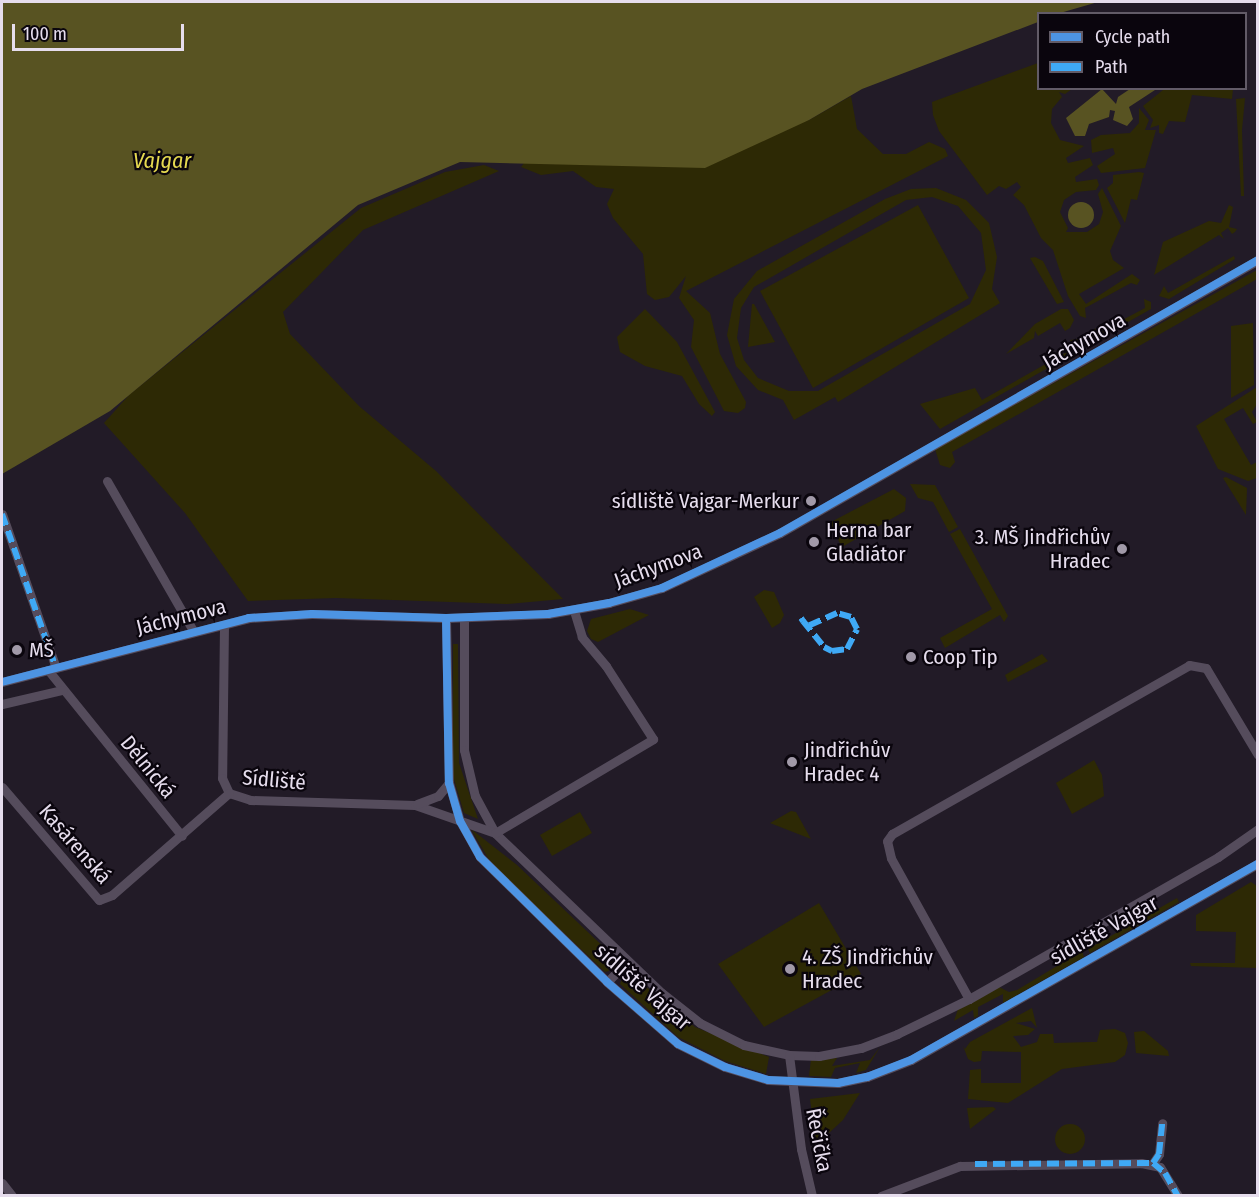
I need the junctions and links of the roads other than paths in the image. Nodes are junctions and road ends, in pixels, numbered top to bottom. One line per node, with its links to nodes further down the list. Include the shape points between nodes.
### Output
1 (1257, 260): 4 (street, Jáchymova, via 780,533 662,588)
2 (107, 481): 8 (street)
3 (2, 514): 9 (street, Dělnická)
4 (574, 611): 6 (street, Jáchymova); 20 (street, via 582,637 653,739)
5 (447, 618): 6 (street, Jáchymova); 7 (street, Jáchymova, via 312,614 249,618); 14 (street, sídliště Vajgar)
6 (464, 618): 20 (street, sídliště Vajgar, via 464,750 475,795)
7 (224, 625): 8 (street, Jáchymova); 16 (street, Sídliště, via 222,778)
8 (194, 632): 9 (street, Jáchymova)
9 (52, 669): 10 (street, Jáchymova); 11 (street, Dělnická)
10 (2, 682)
11 (62, 690): 12 (street); 21 (street, Dělnická)
12 (2, 704)
13 (1257, 755): 25 (street, via 1206,668 1189,665 892,834 887,841 891,858)
14 (449, 783): 17 (street, via 438,796); 18 (street, sídliště Vajgar)
15 (2, 787): 21 (street, Kasárenská, via 99,900 112,895)
16 (229, 793): 17 (street, Sídliště, via 250,800); 21 (street)
17 (415, 805): 18 (street)
18 (460, 821): 20 (street); 24 (street, sídliště Vajgar, via 480,857)
19 (1257, 829): 25 (street, sídliště Vajgar, via 1218,857)
20 (495, 833): 23 (street, sídliště Vajgar)
21 (182, 836)
22 (1257, 864): 27 (street, sídliště Vajgar, via 911,1060 838,1083)
23 (627, 962): 24 (street); 26 (street, sídliště Vajgar, via 700,1023 744,1045)
24 (606, 982): 27 (street, sídliště Vajgar, via 678,1044 725,1067 770,1081)
25 (969, 999): 26 (street, sídliště Vajgar, via 861,1048 819,1056)
26 (789, 1055): 27 (street, Řečička)
27 (790, 1082): 32 (street, Řečička)
28 (1162, 1123): 29 (street, via 1159,1154)
29 (1153, 1163): 33 (street, via 975,1164 936,1172); 34 (street, via 1165,1173)
30 (2, 1183): 31 (street)
31 (12, 1196)
32 (812, 1196)
33 (881, 1196)
34 (1178, 1196)

